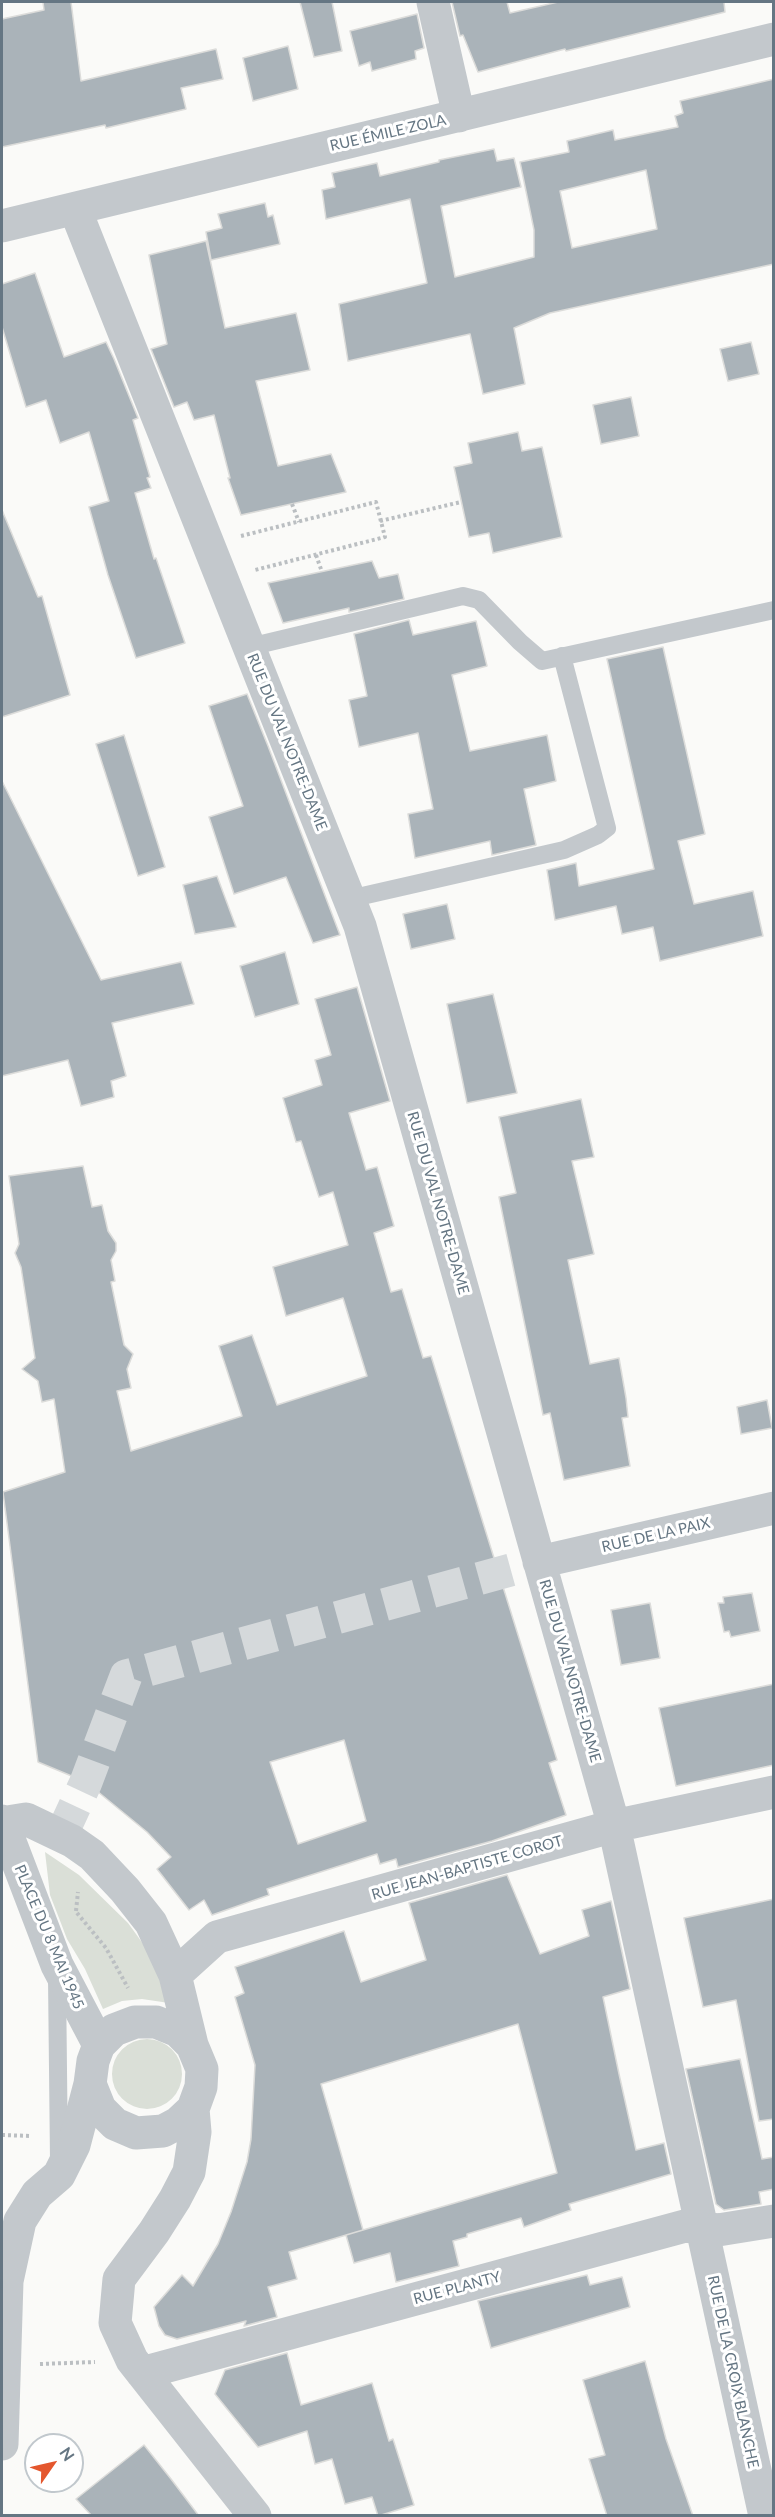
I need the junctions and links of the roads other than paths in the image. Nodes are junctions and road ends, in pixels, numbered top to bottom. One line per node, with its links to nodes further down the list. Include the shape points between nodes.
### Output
1 (433, 2): 3 (street)
2 (774, 39): 3 (street, RUE ÉMILE ZOLA)
3 (459, 116): 4 (street, RUE ÉMILE ZOLA)
4 (75, 209): 5 (street, RUE ÉMILE ZOLA); 7 (street, RUE DU VAL NOTRE-DAME)
5 (2, 226)
6 (774, 610): 8 (lane)
7 (249, 647): 8 (lane, via 463,596 479,600 542,661); 9 (street, RUE DU VAL NOTRE-DAME)
8 (562, 656): 9 (lane, via 607,828 564,850)
9 (349, 899): 11 (street, RUE DU VAL NOTRE-DAME)
10 (774, 1508): 11 (street, RUE DE LA PAIX)
11 (539, 1562): 14 (street, RUE DU VAL NOTRE-DAME)
12 (774, 1792): 14 (street, RUE JEAN-BAPTISTE COROT)
13 (2, 1822): 15 (street, PLACE DU 8 MAI 1945); 16 (street, PLACE DU 8 MAI 1945, via 26,1819 92,1855 151,1923)
14 (614, 1826): 16 (street, RUE JEAN-BAPTISTE COROT, via 217,1938); 23 (street, RUE DU VAL NOTRE-DAME)
15 (57, 1965): 17 (street, PLACE DU 8 MAI 1945); 21 (lane)
16 (175, 1975): 18 (street, PLACE DU 8 MAI 1945)
17 (99, 2045): 18 (street, via 114,2030 135,2022 156,2022 178,2031); 19 (street)
18 (192, 2045): 20 (street, PLACE DU 8 MAI 1945, via 202,2069)
19 (90, 2084): 20 (street, via 99,2109 115,2124 136,2133 163,2131 178,2124); 21 (street, via 80,2130)
20 (193, 2109): 24 (street, PLACE DU 8 MAI 1945, via 195,2133 189,2172 154,2232 119,2279 115,2323)
21 (59, 2175): 25 (street, via 37,2194 20,2221 8,2281)
22 (774, 2221): 23 (street, RUE PLANTY, via 718,2230)
23 (702, 2228): 24 (street, RUE PLANTY, via 685,2226); 27 (street, RUE DE LA CROIX BLANCHE)
24 (137, 2367): 26 (street)
25 (2, 2444)
26 (255, 2516)
27 (765, 2516)

